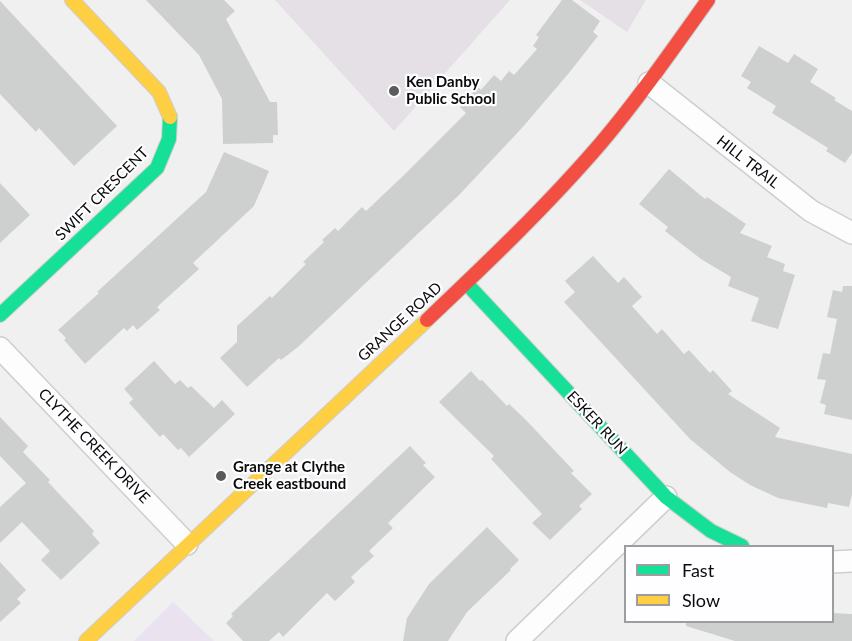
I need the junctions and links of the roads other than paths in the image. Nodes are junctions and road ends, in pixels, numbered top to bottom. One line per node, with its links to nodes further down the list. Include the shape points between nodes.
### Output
1 (72, 0): 6 (street, SWIFT CRESCENT, via 169,106 170,139 157,168)
2 (708, 0): 3 (street, GRANGE ROAD)
3 (649, 83): 4 (street, HILL TRAIL, via 811,211); 5 (street, GRANGE ROAD, via 542,208)
4 (852, 233)
5 (466, 283): 8 (street, ESKER RUN); 9 (street, GRANGE ROAD)
6 (0, 315)
7 (0, 348): 9 (street, CLYTHE CREEK DRIVE)
8 (666, 497): 10 (street, ESKER RUN, via 711,531); 14 (street)
9 (187, 544): 13 (street, GRANGE ROAD)
10 (740, 545)
11 (852, 561): 12 (street)
12 (834, 562)
13 (86, 641)
14 (517, 641)

